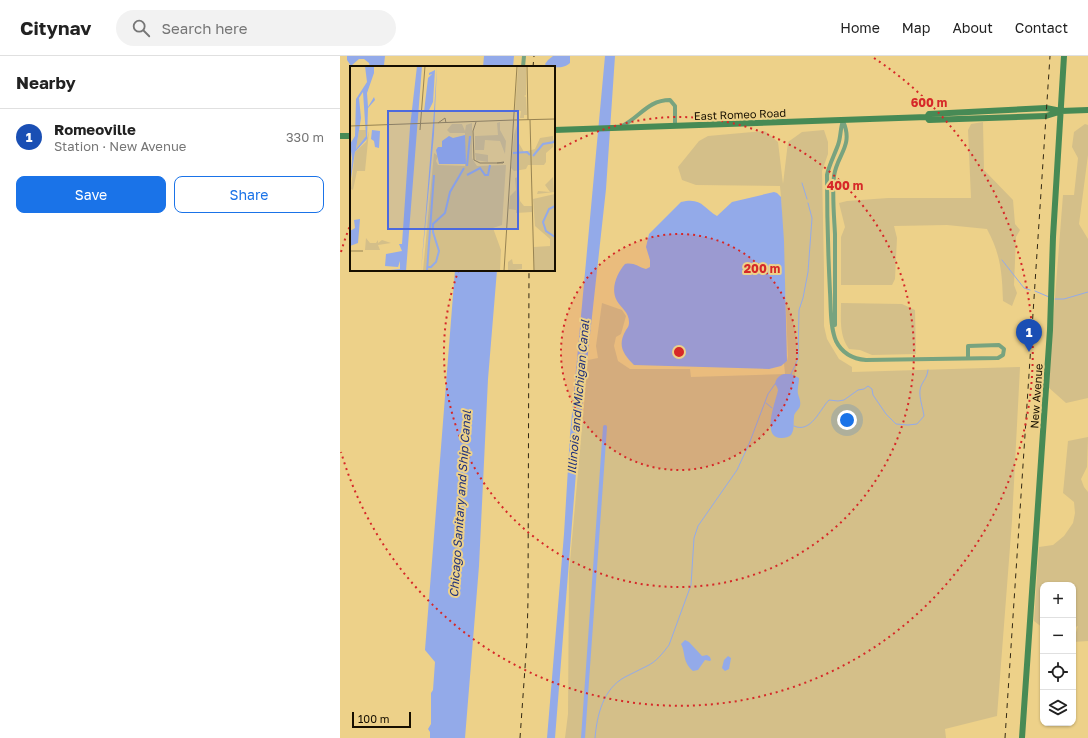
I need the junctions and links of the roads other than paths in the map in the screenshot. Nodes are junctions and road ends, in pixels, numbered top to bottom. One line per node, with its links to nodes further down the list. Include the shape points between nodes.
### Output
1 (1064, 56): 3 (main road, New Avenue)
2 (1088, 110): 3 (main road, East Romeo Road)
3 (1061, 111): 4 (main road, East Romeo Road, via 1043,116); 10 (main road, New Avenue, via 1050,330)
4 (843, 121): 5 (main road, East Romeo Road); 8 (street, via 847,130 846,141 834,177); 8 (street, via 827,175 828,248)
5 (676, 126): 6 (main road, East Romeo Road); 7 (street, via 675,106 670,100 664,100 655,102 624,125 612,130)
6 (555, 131)
7 (555, 131)
8 (834, 331): 9 (street, via 841,348 861,360)
9 (968, 358): 9 (street, via 998,358 1003,355 1004,349 999,346 968,346)
10 (1022, 738)

